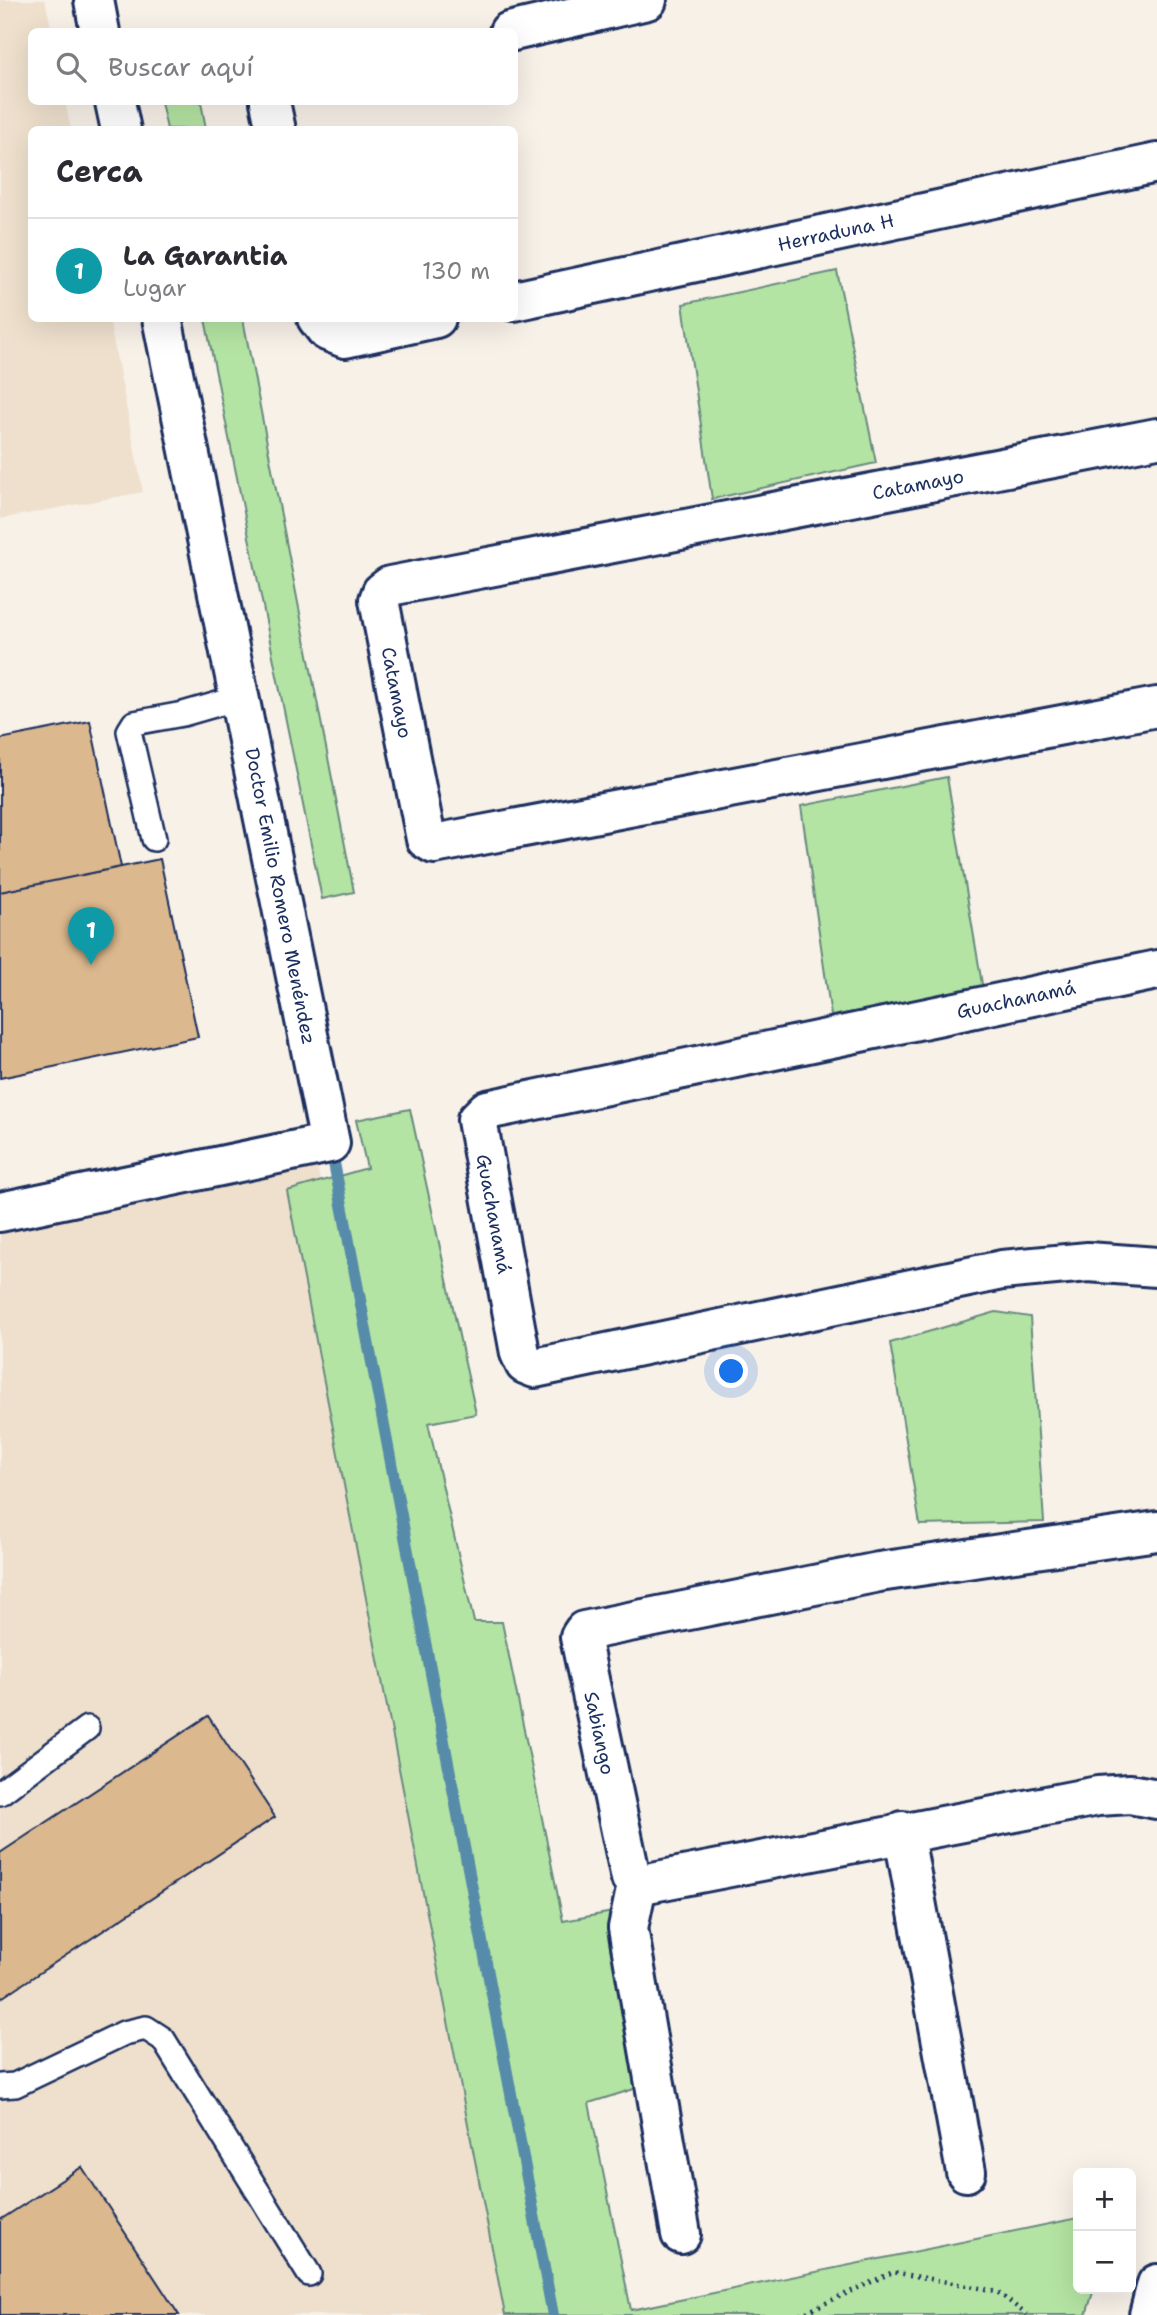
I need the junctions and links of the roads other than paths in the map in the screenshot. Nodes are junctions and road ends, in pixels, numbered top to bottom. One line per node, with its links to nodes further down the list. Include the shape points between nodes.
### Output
1 (94, 0): 3 (street)
2 (647, 0): 4 (street)
3 (99, 28)
4 (518, 30)
5 (116, 105): 7 (street)
6 (271, 105): 8 (street)
7 (120, 126)
8 (275, 126)
9 (1157, 163): 10 (street, Herraduna H)
10 (518, 301)
11 (163, 322): 15 (street, Doctor Emilio Romero Menéndez)
12 (418, 322): 13 (street, via 345,338)
13 (322, 325)
14 (1157, 438): 16 (street, Catamayo, via 390,586 379,600 426,839 434,844)
15 (242, 697): 17 (lane, via 134,723 129,731); 19 (street, Doctor Emilio Romero Menéndez, via 330,1143)
16 (1157, 707)
17 (154, 839)
18 (1157, 970): 20 (street, Guachanamá, via 487,1110 477,1121 520,1353 525,1364 535,1368 1002,1270 1088,1262)
19 (0, 1212)
20 (1157, 1267)
21 (1157, 1531): 26 (street, Sabiango, via 880,1572 584,1631 580,1637 631,1878)
22 (87, 1728): 23 (lane)
23 (0, 1793)
24 (1157, 1799): 25 (street, via 1130,1794 1098,1796)
25 (903, 1832): 26 (street); 28 (street)
26 (637, 1885): 29 (street, via 628,1928)
27 (0, 2086): 30 (lane, via 15,2085 124,2033 146,2028 163,2039)
28 (966, 2172)
29 (681, 2234)
30 (309, 2274)

